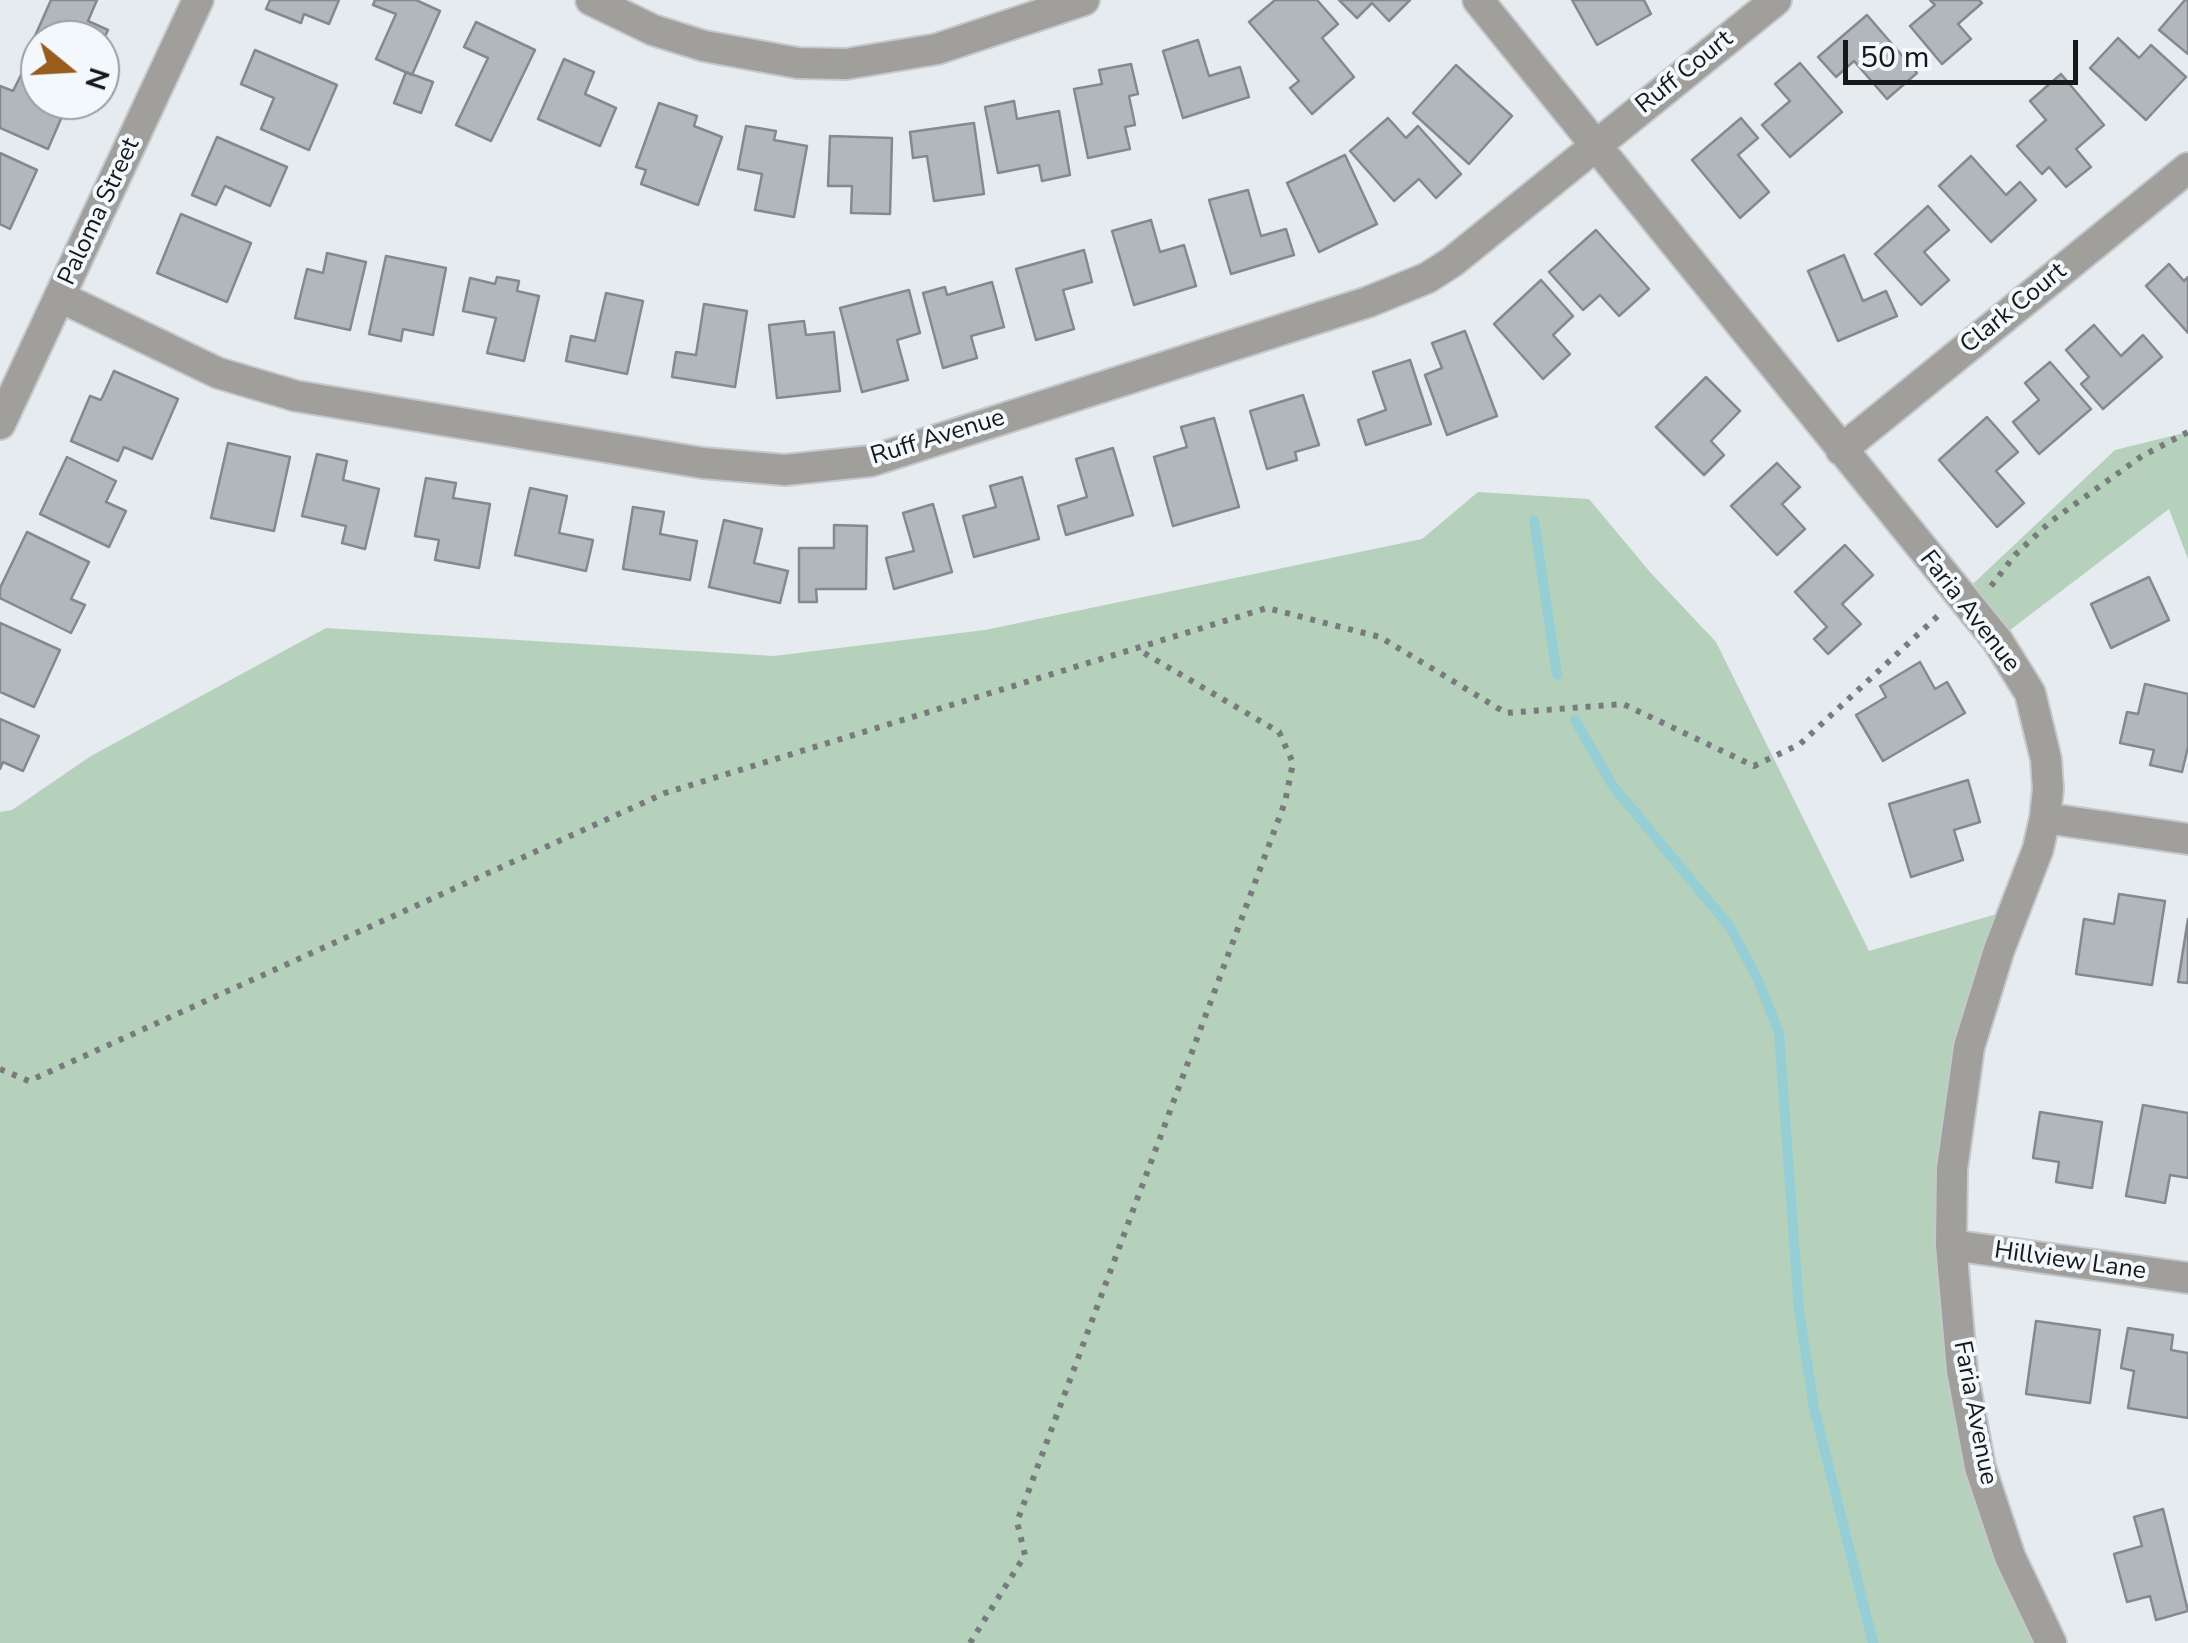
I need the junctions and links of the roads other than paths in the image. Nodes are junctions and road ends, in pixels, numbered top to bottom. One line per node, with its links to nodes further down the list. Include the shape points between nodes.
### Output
1 (198, 0): 8 (street, Paloma Street)
2 (591, 0): 3 (street, via 704,46 798,63 846,64 937,50)
3 (1084, 0)
4 (1478, 0): 6 (street, Faria Avenue)
5 (1776, 0): 6 (street, Ruff Court)
6 (1594, 146): 8 (street, Ruff Avenue, via 1452,262 1398,292 871,461 785,470 702,463 296,396 218,373); 10 (street, Faria Avenue)
7 (2188, 168): 10 (street, Clark Court)
8 (60, 297): 9 (street, Paloma Street)
9 (0, 424)
10 (1840, 450): 11 (street, Faria Avenue, via 1998,640 2030,693 2046,759)
11 (2045, 818): 12 (street); 13 (street, Faria Avenue, via 1968,1047 1952,1169)
12 (2188, 839)
13 (1951, 1245): 14 (street, Hillview Lane); 15 (street, Faria Avenue, via 1962,1370 1980,1467 2010,1558)
14 (2188, 1278)
15 (2051, 1643)

